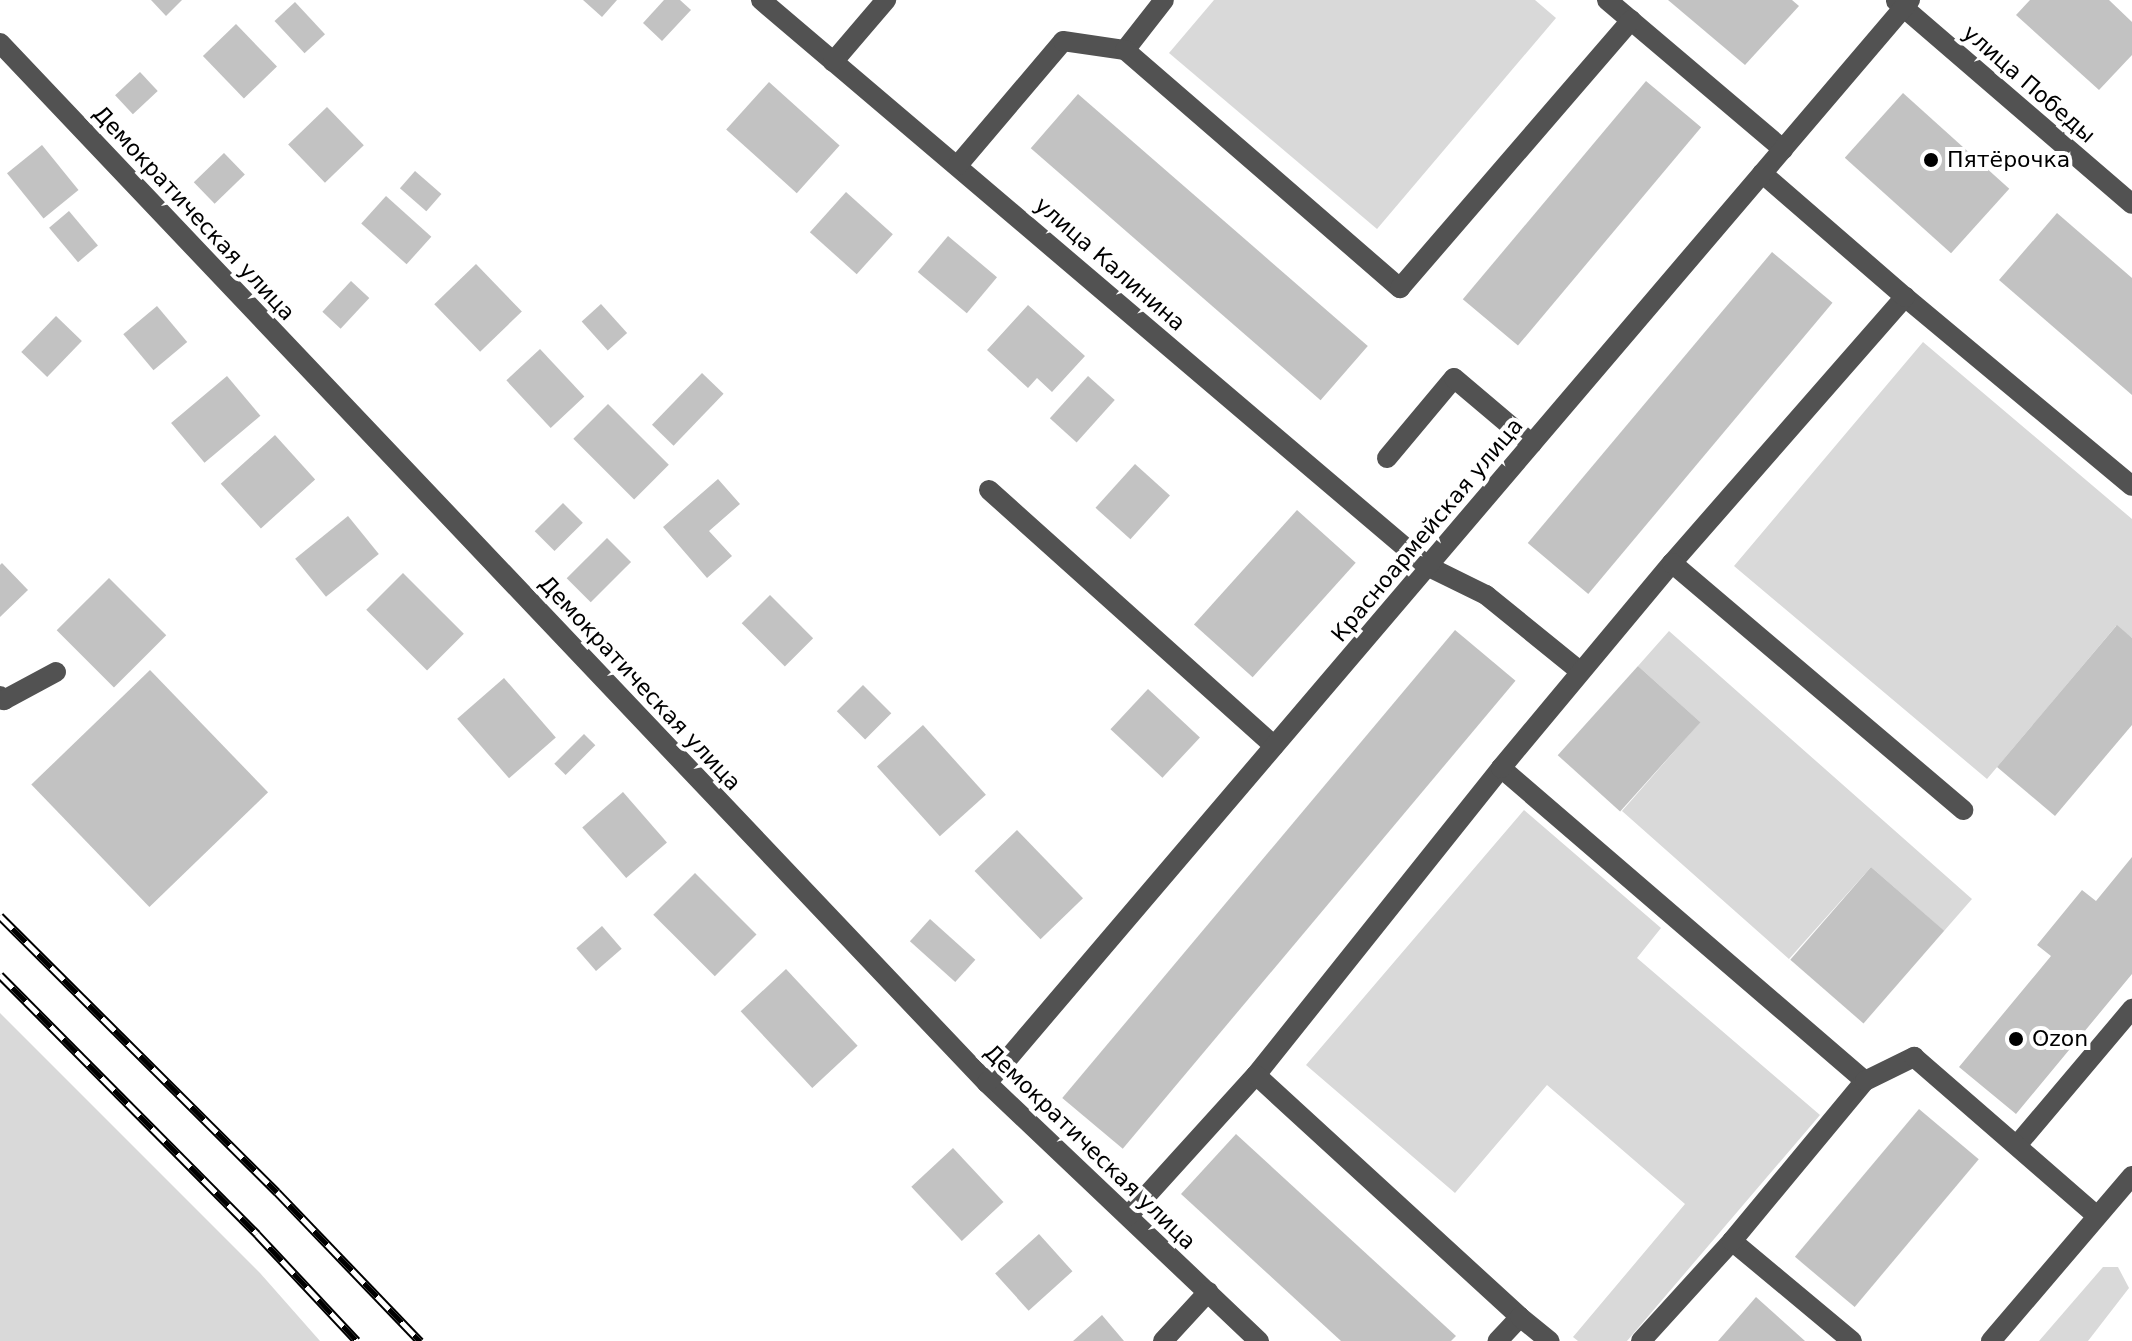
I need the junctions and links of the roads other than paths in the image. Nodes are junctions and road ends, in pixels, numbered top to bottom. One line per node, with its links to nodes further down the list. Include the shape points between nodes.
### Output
1 (761, 0): 9 (street, улица Калинина)
2 (886, 0): 9 (street)
3 (1164, 0): 8 (street)
4 (1607, 0): 6 (street)
5 (1903, 3): 10 (street, Красноармейская улица); 13 (street, улица Победы)
6 (1631, 20): 8 (street, via 1400,288); 10 (street)
7 (0, 43): 30 (street, Демократическая улица)
8 (1125, 50): 11 (street, via 1063,41)
9 (833, 62): 11 (street, улица Калинина)
10 (1783, 149): 12 (street, Красноармейская улица)
11 (958, 165): 20 (street, улица Калинина)
12 (1762, 173): 14 (street); 15 (street, Красноармейская улица)
13 (2132, 204)
14 (1905, 297): 17 (street); 19 (street)
15 (1532, 444): 16 (street, via 1454,378); 20 (street, Красноармейская улица)
16 (1387, 458)
17 (2132, 486)
18 (989, 490): 24 (street)
19 (1672, 563): 21 (street); 26 (street)
20 (1427, 566): 21 (street, улица Калинина, via 1486,595); 24 (street, Красноармейская улица)
21 (1580, 671): 25 (street)
22 (56, 672): 23 (street, via 4,700)
23 (0, 696)
24 (1274, 746): 30 (street, Красноармейская улица)
25 (1501, 768): 28 (street); 29 (street)
26 (1963, 810)
27 (2132, 1009): 31 (street)
28 (1256, 1075): 33 (street); 37 (street)
29 (1865, 1081): 31 (street, via 1914,1057); 35 (street)
30 (987, 1083): 33 (street, Демократическая улица)
31 (2018, 1144): 34 (street)
32 (2132, 1176): 34 (street)
33 (1128, 1216): 36 (street, Демократическая улица)
34 (2097, 1216): 44 (street)
35 (1732, 1241): 42 (street); 43 (street)
36 (1208, 1292): 38 (street); 39 (street, Демократическая улица)
37 (1520, 1317): 40 (street); 41 (street)
38 (1163, 1341)
39 (1259, 1341)
40 (1498, 1341)
41 (1550, 1341)
42 (1641, 1341)
43 (1852, 1341)
44 (1991, 1341)

